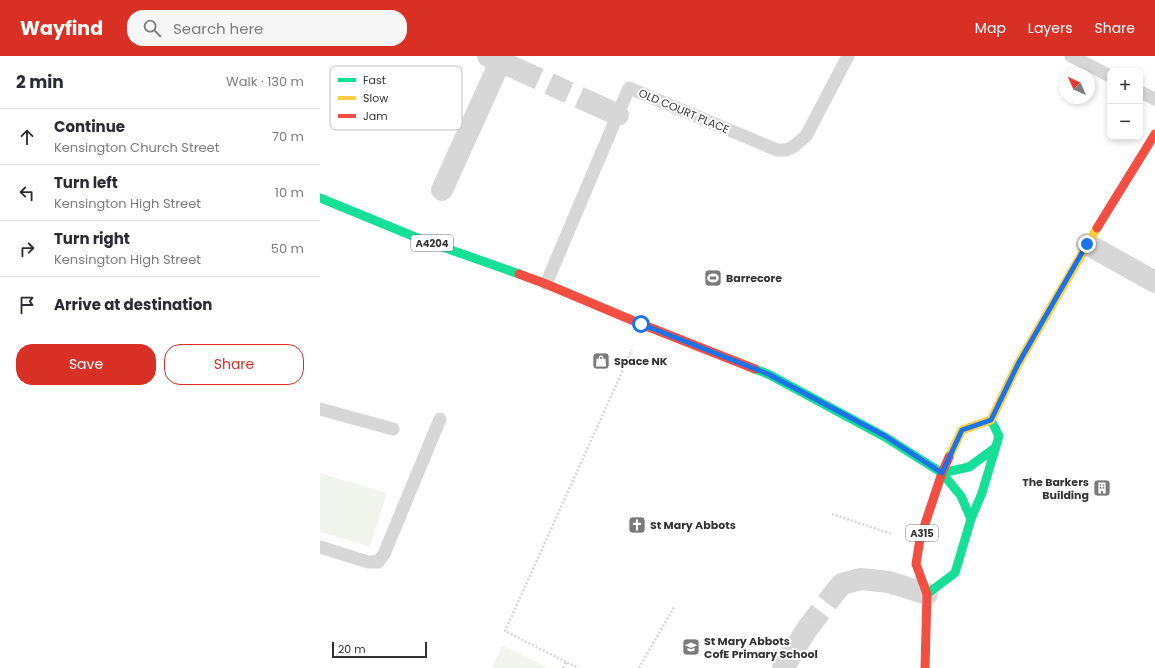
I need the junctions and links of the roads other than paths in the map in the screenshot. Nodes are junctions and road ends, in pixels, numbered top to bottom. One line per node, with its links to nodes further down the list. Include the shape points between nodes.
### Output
1 (848, 56): 8 (lane, OLD COURT PLACE, via 806,136 786,150 777,150 629,88)
2 (1071, 56): 4 (lane)
3 (502, 63): 10 (street)
4 (1107, 74)
5 (1143, 93): 6 (lane)
6 (1155, 99)
7 (594, 104): 8 (street)
8 (618, 115): 14 (lane, OLD COURT PLACE)
9 (1155, 134): 12 (main road)
10 (442, 190)
11 (320, 198): 14 (main road, A4204, via 420,239)
12 (1087, 244): 13 (street); 17 (main road, via 1018,364)
13 (1155, 282)
14 (546, 284): 20 (main road, A4204, via 768,374 885,436)
15 (320, 409): 18 (lane)
16 (440, 419): 22 (lane, via 384,554 378,562 368,562)
17 (991, 420): 19 (main road, via 999,436); 20 (main road, A315, via 962,430)
18 (393, 430)
19 (995, 448): 20 (main road, via 968,467); 21 (main road)
20 (942, 473): 21 (main road, A4204, via 961,496); 24 (main road, A315, via 920,539 916,564)
21 (972, 519): 24 (main road, via 955,573)
22 (320, 547)
23 (836, 591): 24 (street, via 842,584 861,579 889,582)
24 (927, 594): 27 (main road, A315)
25 (807, 629): 26 (street)
26 (784, 668)
27 (925, 668)

